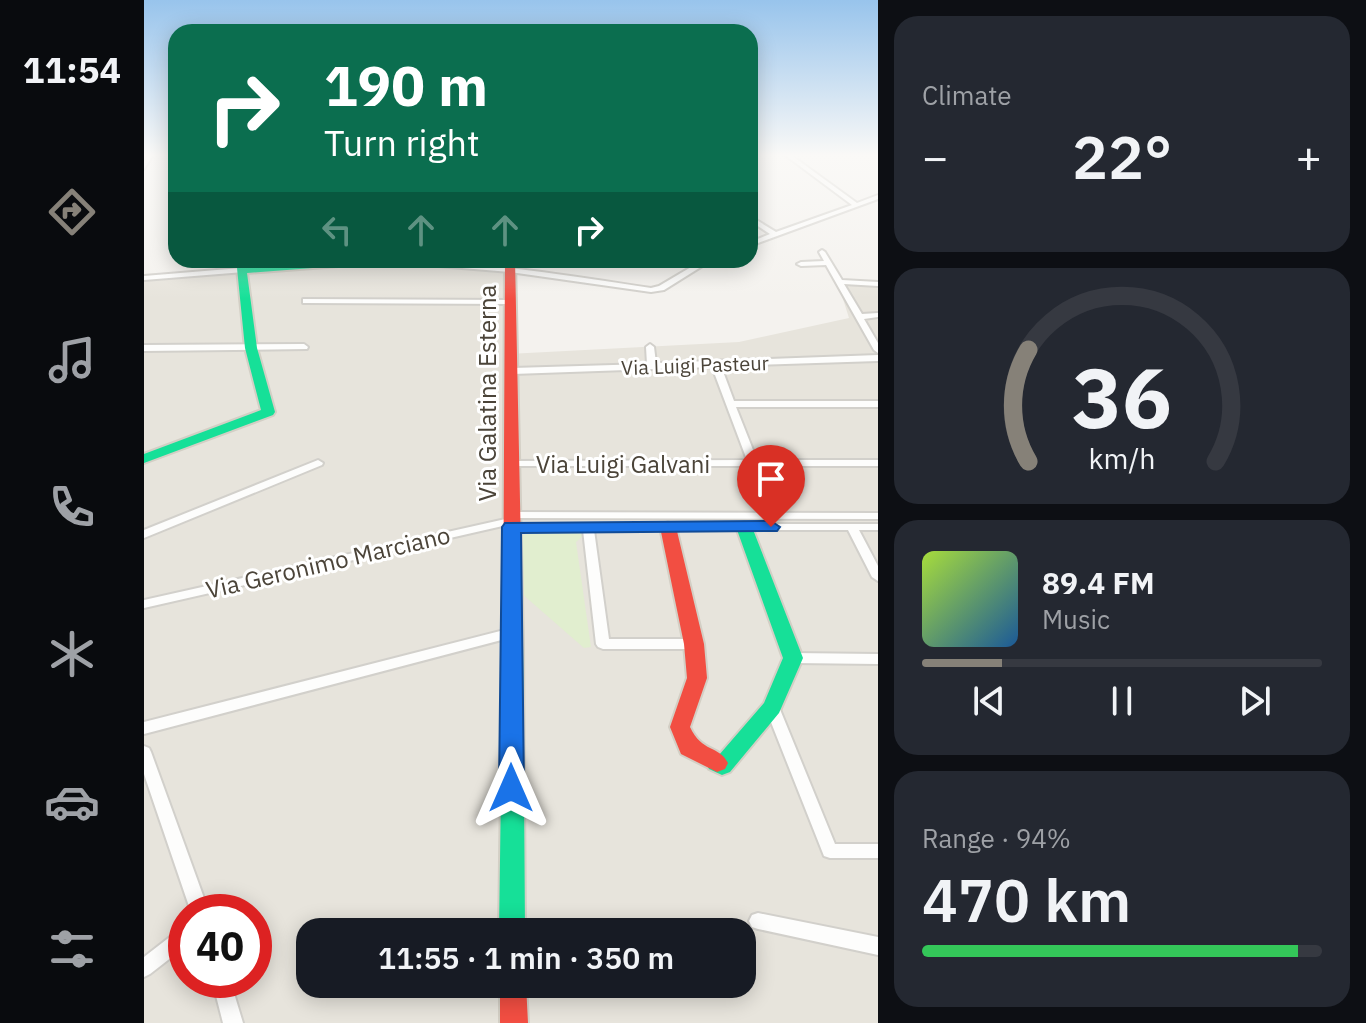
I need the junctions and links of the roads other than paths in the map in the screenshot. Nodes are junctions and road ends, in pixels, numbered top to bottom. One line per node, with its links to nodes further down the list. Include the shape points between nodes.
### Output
1 (859, 203): 2 (street)
2 (855, 204): 4 (street)
3 (758, 223): 4 (street)
4 (775, 235): 5 (street)
5 (758, 241)
6 (822, 252): 7 (street)
7 (828, 263): 8 (street); 15 (street)
8 (801, 264)
9 (268, 268): 13 (street)
10 (510, 268): 18 (street, Via Galatina Esterna)
11 (527, 268): 12 (street, via 651,290)
12 (695, 268)
13 (241, 270): 14 (street); 24 (street)
14 (144, 278)
15 (839, 282): 16 (street); 20 (street)
16 (878, 284)
17 (306, 301): 18 (street)
18 (511, 302): 29 (street, Via Galatina Esterna)
19 (878, 315): 20 (street)
20 (859, 317): 25 (street)
21 (304, 347): 24 (street)
22 (650, 347): 28 (street)
23 (144, 348): 24 (street)
24 (251, 348): 32 (street, via 268,412)
25 (878, 350)
26 (878, 358): 27 (street, Via Luigi Pasteur)
27 (716, 365): 28 (street, Via Luigi Pasteur); 30 (street)
28 (652, 366): 29 (street, Via Luigi Pasteur)
29 (513, 371): 36 (street, Via Galatina Esterna)
30 (733, 404): 31 (street); 34 (street)
31 (878, 404)
32 (144, 459)
33 (318, 463): 44 (street)
34 (753, 463): 35 (street, Via Luigi Galvani); 36 (street, Via Luigi Galvani)
35 (878, 463)
36 (512, 464): 38 (street, Via Galatina Esterna)
37 (878, 516): 38 (street)
38 (512, 521): 39 (street); 46 (street, Via Geronimo Marciano); 47 (street, Via Galatina Esterna)
39 (588, 527): 40 (street); 48 (street, via 603,644)
40 (668, 527): 41 (street); 48 (street)
41 (744, 527): 42 (street); 49 (street)
42 (852, 527): 43 (street); 45 (street)
43 (878, 527)
44 (144, 534)
45 (878, 577)
46 (144, 604)
47 (512, 633): 52 (street); 56 (street, Via Galatina Esterna)
48 (694, 644): 51 (street, via 697,678 680,727 689,748 722,766)
49 (793, 658): 50 (street); 51 (street)
50 (878, 659)
51 (772, 707): 54 (street, via 830,851)
52 (144, 728)
53 (144, 752): 55 (street)
54 (878, 851)
55 (194, 894)
56 (512, 918)
57 (758, 921): 58 (street)
58 (878, 946)
59 (168, 949): 60 (street)
60 (144, 968)
61 (226, 998): 63 (street)
62 (513, 998): 64 (street)
63 (233, 1023)
64 (514, 1023)

